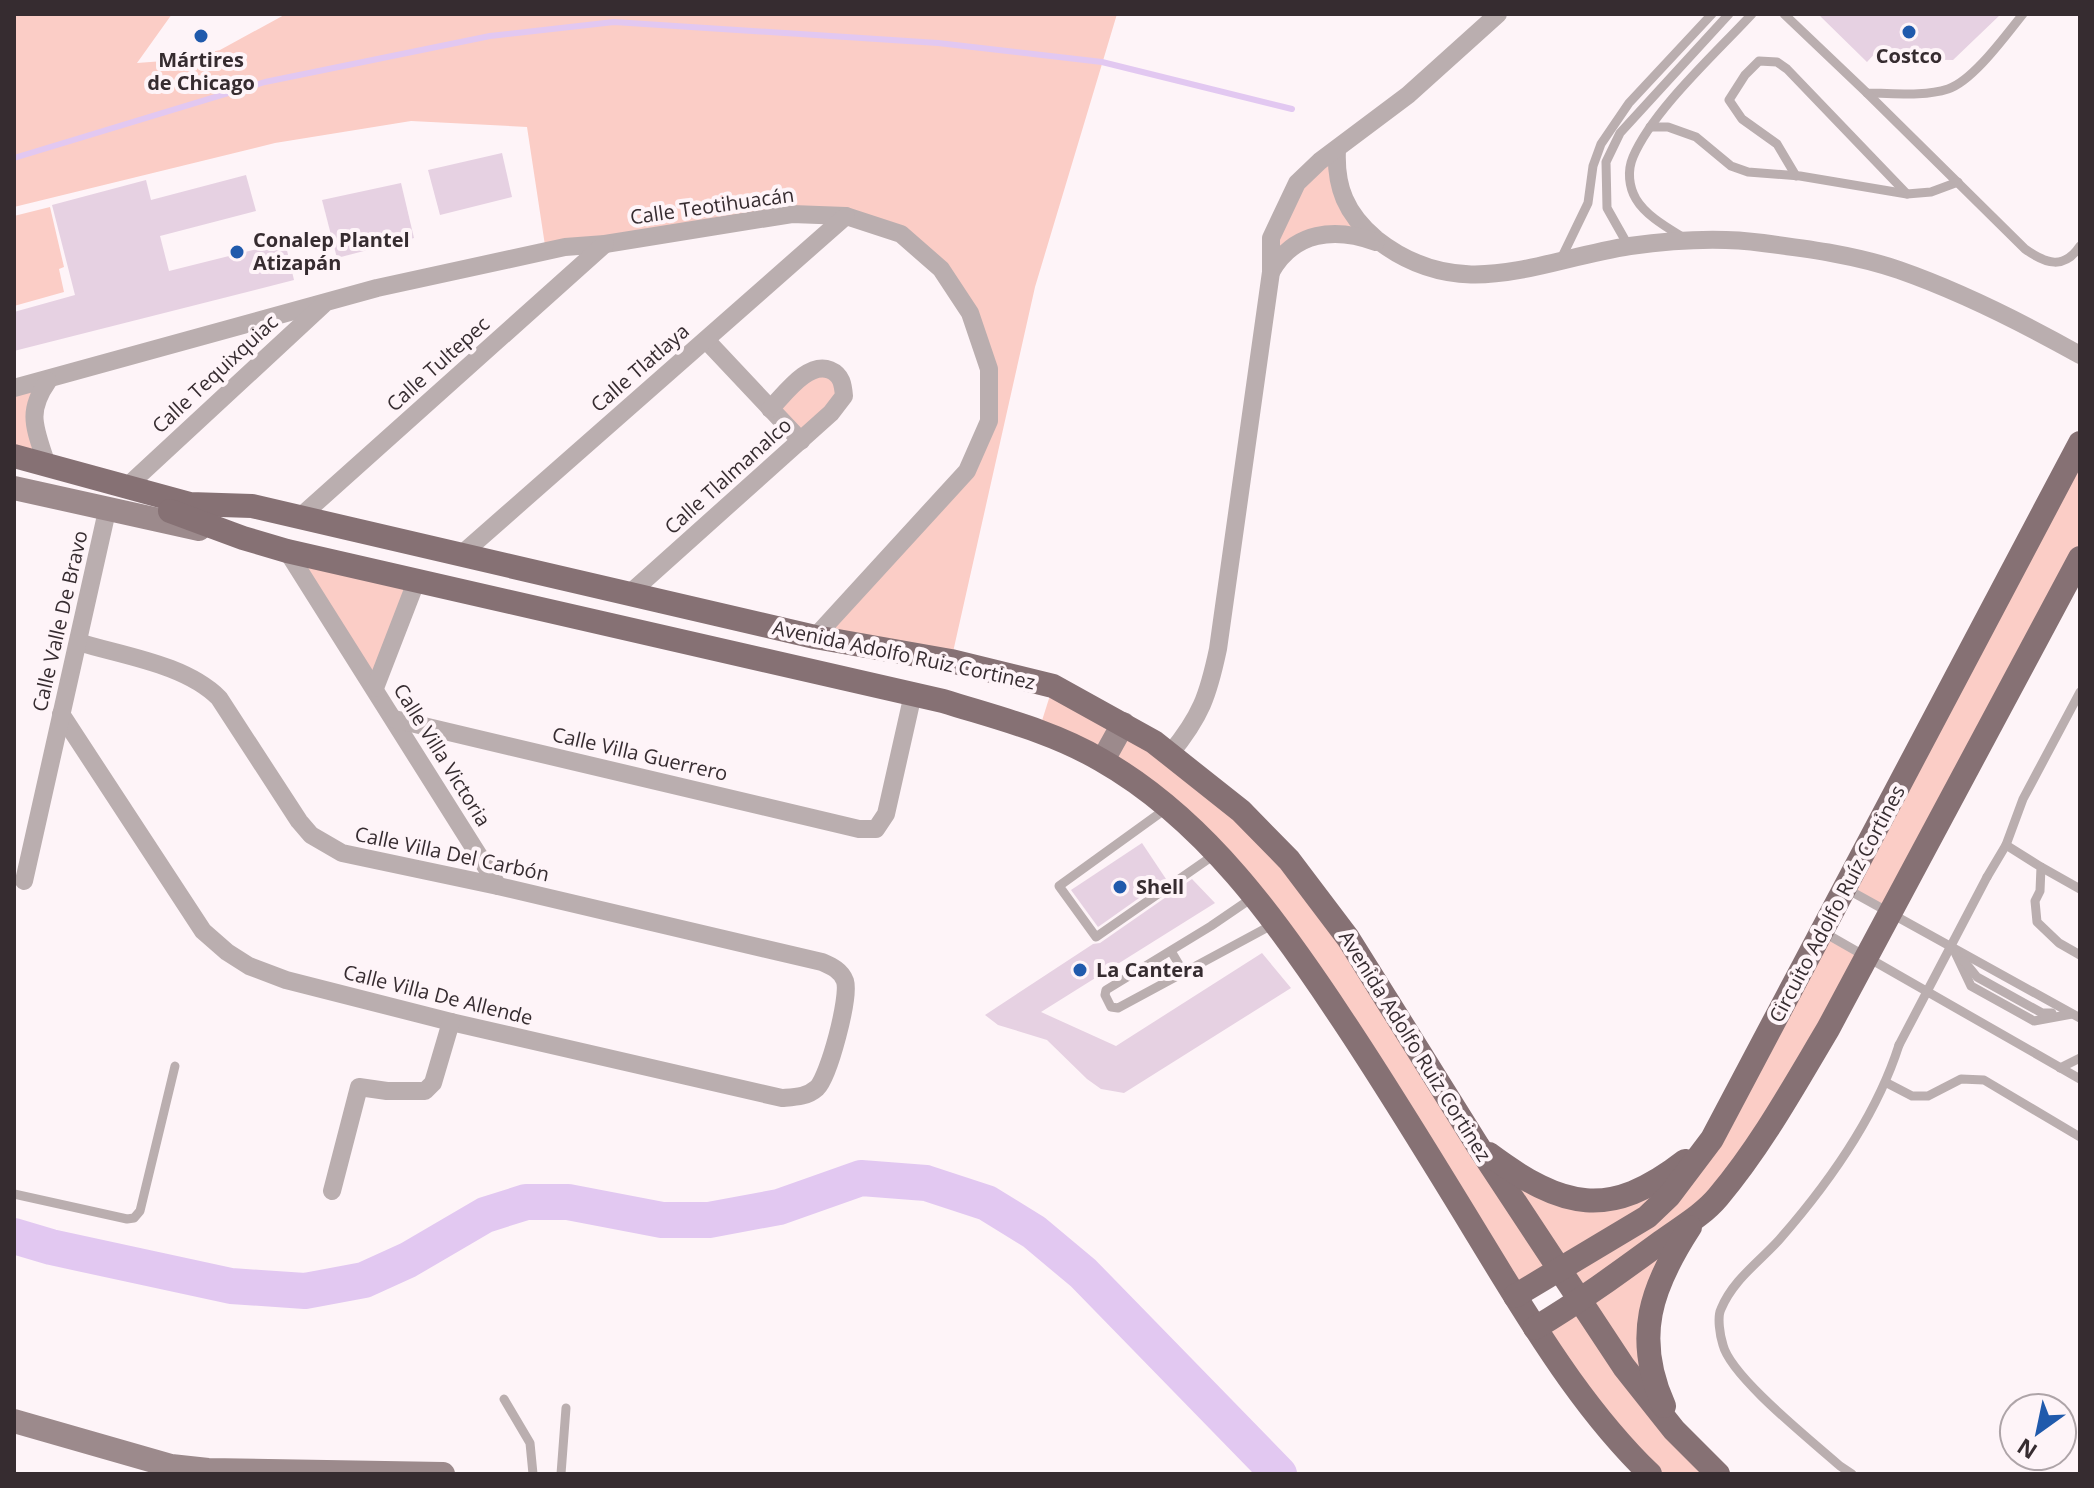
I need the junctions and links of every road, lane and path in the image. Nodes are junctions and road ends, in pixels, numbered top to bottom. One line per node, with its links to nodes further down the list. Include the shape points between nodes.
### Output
1 (1498, 14): 9 (street, via 1408,95)
2 (1712, 14): 19 (lane, via 1629,103 1601,144 1588,203)
3 (1729, 14): 18 (lane, via 1620,133 1606,162 1607,208)
4 (1752, 14): 8 (lane)
5 (1784, 14): 7 (lane)
6 (2023, 14): 7 (lane, via 1950,89)
7 (1867, 93): 11 (lane)
8 (1650, 127): 10 (lane, via 1696,137 1731,166 1748,172); 14 (lane, via 1632,159 1632,188 1648,212)
9 (1337, 149): 16 (street, via 1336,176 1343,197 1362,226); 20 (street, via 1297,183 1271,238)
10 (1796, 176): 12 (lane); 12 (lane, via 1777,144 1742,119 1729,100 1759,61 1787,69)
11 (1958, 182): 12 (lane); 17 (lane, via 2040,260 2063,262)
12 (1907, 194)
13 (846, 216): 15 (street, Calle Teotihuacán, via 792,214); 22 (street, Calle Tlatlaya); 45 (street, Calle Teotihuacán, via 901,234 941,269 970,313 989,369 989,421 967,471)
14 (1687, 240): 18 (street); 23 (street, via 1759,242 1898,270)
15 (605, 244): 21 (street, Calle Teotihuacán, via 565,247); 38 (street, Calle Tultepec)
16 (1386, 246): 19 (street, via 1433,271 1454,275 1510,272); 20 (street, via 1341,232 1325,234 1304,241)
17 (2080, 246)
18 (1629, 247): 19 (street)
19 (1560, 261)
20 (1271, 272): 55 (street, via 1218,649 1208,695)
21 (326, 302): 24 (street, Calle Teotihuacán); 33 (street, Calle Tequixquiac)
22 (706, 340): 26 (street); 41 (street, Calle Tlatlaya)
23 (2080, 355)
24 (48, 381): 25 (street, Calle Teotihuacán); 31 (street, via 36,397 34,418)
25 (14, 388)
26 (770, 409): 27 (street); 27 (street, Calle Tlalmanalco, via 810,371 835,371 844,396)
27 (801, 441): 44 (street, Calle Tlalmanalco)
28 (2080, 443): 63 (main road, Circuito Adolfo Ruíz Cortines)
29 (14, 449): 31 (main road, Avenida Adolfo Ruiz Cortinez)
30 (14, 456): 36 (main road, Avenida Adolfo Ruiz Cortinez)
31 (45, 459): 33 (main road, Avenida Adolfo Ruiz Cortinez)
32 (14, 468): 36 (main road, Avenida Adolfo Ruiz Cortinez)
33 (134, 480): 35 (main road, Avenida Adolfo Ruiz Cortinez)
34 (14, 488): 37 (main road, Avenida Adolfo Ruiz Cortinez)
35 (252, 506): 36 (main road, Avenida Adolfo Ruiz Cortinez); 38 (main road, Avenida Adolfo Ruiz Cortinez)
36 (188, 509): 39 (main road, Avenida Adolfo Ruiz Cortinez)
37 (107, 511): 39 (main road, Avenida Adolfo Ruiz Cortinez); 46 (street, Calle Valle De Bravo)
38 (300, 517): 41 (main road, Avenida Adolfo Ruiz Cortinez)
39 (243, 538): 40 (main road, Avenida Adolfo Ruiz Cortinez)
40 (287, 551): 43 (main road, Avenida Adolfo Ruiz Cortinez); 47 (street, Calle Villa Victoria)
41 (463, 553): 44 (main road, Avenida Adolfo Ruiz Cortinez)
42 (2080, 558): 66 (main road)
43 (416, 582): 47 (street, Calle Villa Victoria); 50 (main road, Avenida Adolfo Ruiz Cortinez)
44 (628, 595): 45 (main road, Avenida Adolfo Ruiz Cortinez)
45 (815, 637): 48 (main road, Avenida Adolfo Ruiz Cortinez, via 951,661)
46 (78, 642): 51 (street, Calle Valle De Bravo); 62 (street, Calle Villa Del Carbón, via 203,683 219,698 299,821 325,845)
47 (375, 688): 52 (street, Calle Villa Victoria)
48 (1064, 692): 53 (main road, Avenida Adolfo Ruiz Cortinez); 54 (main road)
49 (2080, 692): 58 (lane, via 2023,799)
50 (913, 694): 52 (street, Calle Villa Guerrero, via 886,814 876,829); 54 (main road, Avenida Adolfo Ruiz Cortinez)
51 (61, 714): 61 (street, Calle Valle De Bravo); 76 (street, Calle Villa De Allende, via 184,905 227,952 286,980)
52 (394, 719): 62 (street, Calle Villa Victoria)
53 (1123, 724): 55 (main road, Avenida Adolfo Ruiz Cortinez); 56 (main road)
54 (1048, 734): 56 (main road, Avenida Adolfo Ruiz Cortinez)
55 (1170, 754): 85 (main road, Avenida Adolfo Ruiz Cortinez, via 1241,811 1289,860 1348,938)
56 (1103, 760): 57 (main road, Avenida Adolfo Ruiz Cortinez)
57 (1167, 808): 59 (main road, Avenida Adolfo Ruiz Cortinez); 59 (lane, via 1059,886 1096,937)
58 (2006, 845): 60 (lane); 82 (lane, bridge, via 1899,1045)
59 (1216, 854): 65 (main road, Avenida Adolfo Ruiz Cortinez)
60 (2041, 867): 64 (lane); 71 (lane, via 2037,922)
61 (24, 881)
62 (498, 886): 74 (street, Calle Villa Del Carbón, via 822,962)
63 (1845, 888): 66 (lane); 68 (main road, Circuito Adolfo Ruíz Cortines)
64 (2080, 889)
65 (1254, 896): 67 (main road, Avenida Adolfo Ruiz Cortinez); 70 (lane)
66 (1890, 912): 69 (lane); 72 (main road)
67 (1276, 923): 73 (lane); 90 (main road, Avenida Adolfo Ruiz Cortinez, via 1367,1056)
68 (1823, 932): 72 (lane); 84 (main road, Circuito Adolfo Ruíz Cortines)
69 (1953, 946): 75 (lane); 75 (lane, via 1977,977 2013,998 2042,1013)
70 (1171, 951): 73 (lane); 73 (lane, via 1106,990 1111,1007)
71 (2080, 955)
72 (1867, 957): 80 (lane); 88 (main road, via 1762,1136 1716,1199)
73 (1184, 973)
74 (845, 980): 76 (street, Calle Villa De Allende, via 846,996 825,1074 817,1088 801,1097 782,1098)
75 (2076, 1016)
76 (451, 1022): 86 (street, via 433,1083 425,1091 359,1087)
77 (2080, 1058): 80 (lane)
78 (175, 1066): 87 (lane, via 134,1218)
79 (2080, 1067): 80 (lane)
80 (2060, 1068): 81 (lane)
81 (2080, 1079)
82 (1887, 1083): 83 (lane, via 1912,1096 1928,1096 1961,1079 1984,1080); 102 (lane, via 1829,1179 1736,1282 1719,1312 1723,1346 1738,1374)
83 (2080, 1137)
84 (1712, 1139): 85 (main road, via 1663,1178 1621,1198 1575,1201 1538,1186); 89 (main road, Circuito Adolfo Ruíz Cortines, via 1647,1217)
85 (1478, 1146): 89 (main road, Avenida Adolfo Ruiz Cortinez)
86 (332, 1191)
87 (14, 1194)
88 (1697, 1216): 91 (main road); 96 (main road, via 1669,1260 1650,1308 1647,1335 1659,1396)
89 (1559, 1269): 90 (main road, Circuito Adolfo Ruíz Cortines); 91 (main road, Avenida Adolfo Ruiz Cortinez)
90 (1515, 1296): 92 (main road, Avenida Adolfo Ruiz Cortinez)
91 (1580, 1301): 92 (main road); 96 (main road, Avenida Adolfo Ruiz Cortinez)
92 (1535, 1328): 100 (main road, Avenida Adolfo Ruiz Cortinez, via 1597,1414)
93 (504, 1399): 98 (lane, via 530,1443)
94 (566, 1408): 99 (lane)
95 (14, 1421): 97 (main road, via 171,1466)
96 (1674, 1430): 101 (main road, Avenida Adolfo Ruiz Cortinez)
97 (443, 1474)
98 (533, 1474)
99 (561, 1474)
100 (1650, 1474)
101 (1718, 1474)
102 (1852, 1474)

